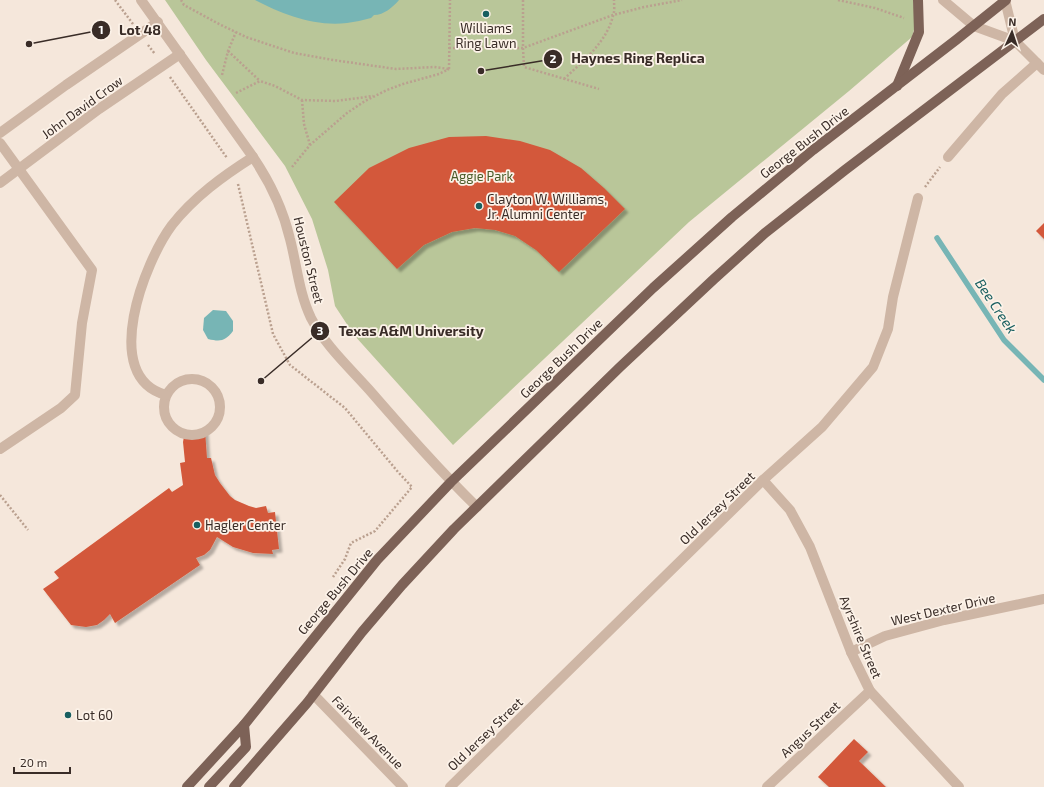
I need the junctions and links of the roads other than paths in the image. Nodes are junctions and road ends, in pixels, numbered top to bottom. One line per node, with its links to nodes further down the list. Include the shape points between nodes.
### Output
1 (142, 0): 6 (street, Houston Street)
2 (918, 0): 11 (main road, via 918,32)
3 (942, 0): 7 (street)
4 (1005, 0): 7 (main road, George Bush Drive); 8 (street)
5 (1044, 19): 8 (main road)
6 (158, 22): 9 (street, Houston Street); 12 (street, John David Crow)
7 (974, 26): 8 (street); 11 (main road, George Bush Drive)
8 (1015, 41): 10 (street); 23 (main road, via 765,233 620,367)
9 (180, 54): 15 (street, Houston Street); 16 (street, John David Crow, via 99,109)
10 (1041, 66): 14 (street, via 1002,94)
11 (896, 86): 22 (main road, George Bush Drive, via 732,217 653,288)
12 (0, 133)
13 (0, 143): 16 (street)
14 (948, 156)
15 (253, 157): 19 (street, via 200,195 172,225 142,281 133,331 134,367 146,384); 22 (street, Houston Street, via 268,181 284,217 303,298 318,330 336,354)
16 (18, 169): 17 (street, John David Crow); 20 (street, via 92,270 82,323 75,395 61,408)
17 (0, 183)
18 (918, 198): 21 (street, Old Jersey Street, via 893,297 888,329 873,366 822,427)
19 (166, 395): 19 (street, via 164,413 168,422 178,431 191,436 200,434 215,424 219,416 218,397 206,383 198,380 179,382)
20 (0, 449)
21 (763, 480): 25 (street, Ayrshire Street, via 790,510 810,547); 33 (street, Old Jersey Street)
22 (451, 482): 23 (street, Houston Street); 28 (main road, George Bush Drive, via 377,560)
23 (477, 507): 27 (main road, via 402,585)
24 (1044, 600): 25 (street, West Dexter Drive, via 944,620 885,636)
25 (850, 652): 26 (street, Ayrshire Street)
26 (870, 691): 34 (street, Angus Street); 35 (street, Ayrshire Street)
27 (313, 694): 31 (main road); 32 (street, Fairview Avenue)
28 (244, 725): 29 (main road, George Bush Drive); 30 (main road, via 246,747)
29 (187, 787)
30 (209, 787)
31 (234, 787)
32 (403, 787)
33 (450, 787)
34 (767, 787)
35 (959, 787)

